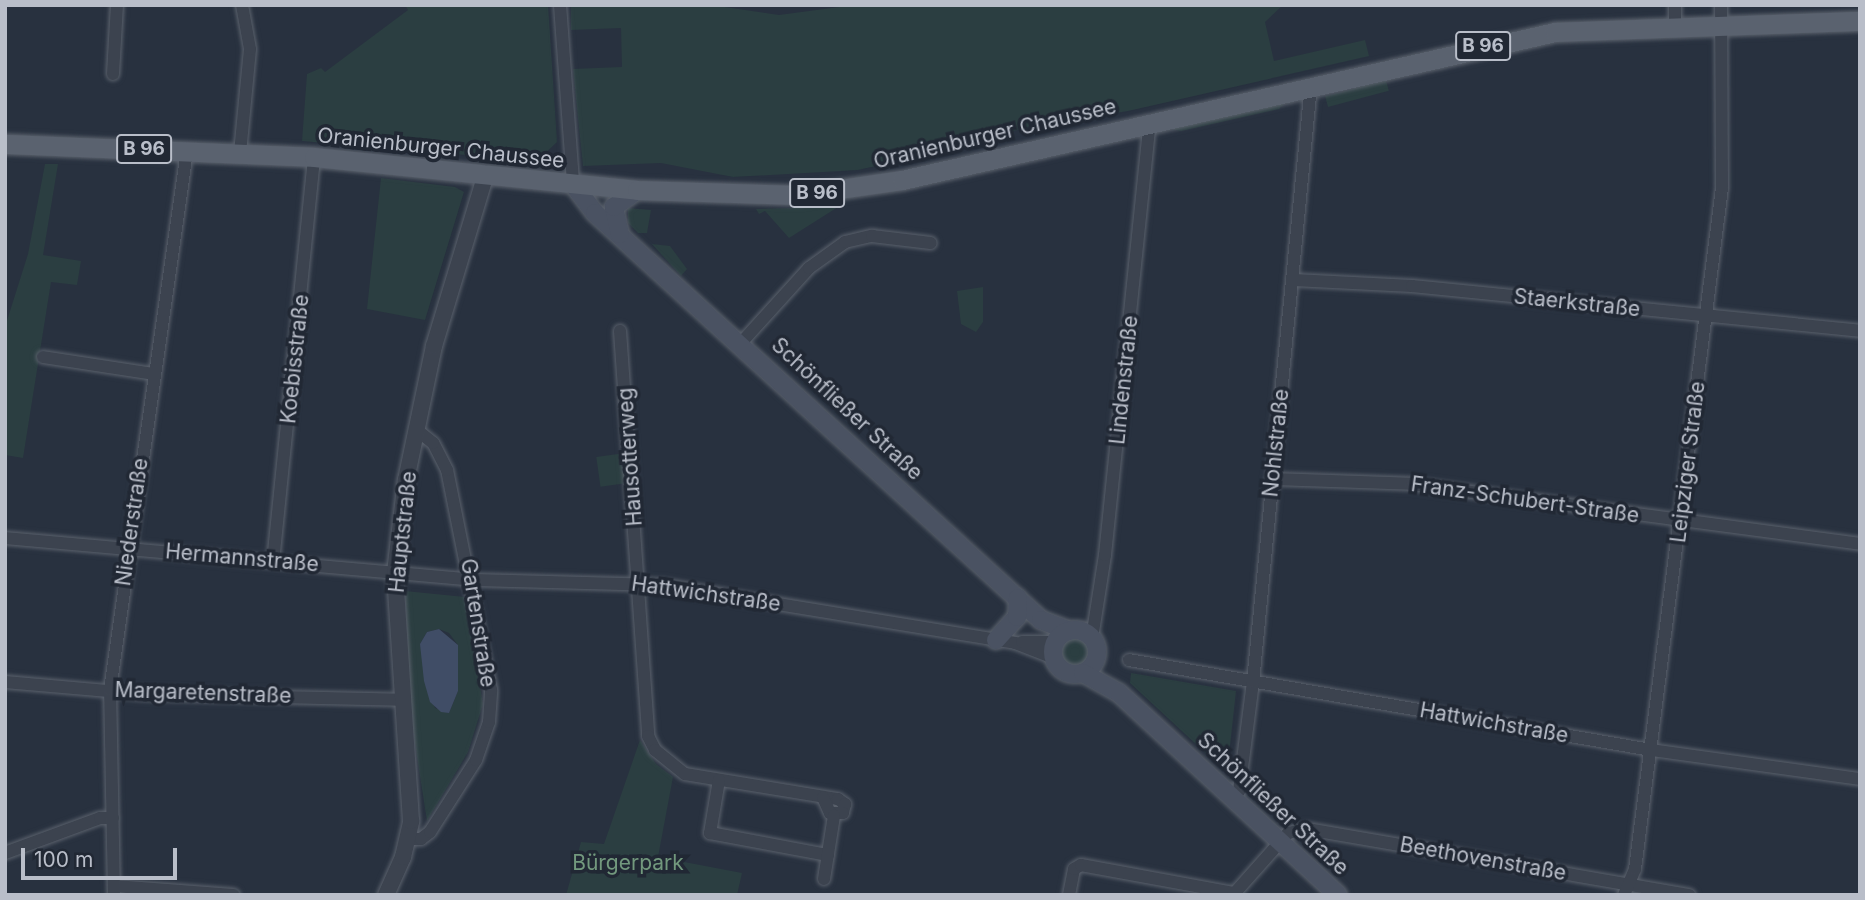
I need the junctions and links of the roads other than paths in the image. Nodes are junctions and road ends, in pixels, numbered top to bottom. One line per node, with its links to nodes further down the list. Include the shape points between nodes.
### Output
1 (117, 5): 9 (street)
2 (242, 5): 14 (street, via 250,49)
3 (560, 5): 17 (street)
4 (1675, 5): 8 (street)
5 (1721, 5): 7 (street, Leipziger Straße)
6 (1860, 21): 7 (main road, Oranienburger Chaussee / B 96)
7 (1724, 26): 8 (main road, Oranienburger Chaussee / B 96); 22 (street, Leipziger Straße, via 1722,188)
8 (1675, 27): 10 (main road, Oranienburger Chaussee / B 96, via 1555,32)
9 (113, 74)
10 (1311, 85): 11 (main road, Oranienburger Chaussee / B 96); 21 (street, Nohlstraße)
11 (1150, 121): 18 (main road, Oranienburger Chaussee / B 96, via 856,190 772,197); 39 (street, Lindenstraße, via 1105,555)
12 (5, 144): 13 (main road, Oranienburger Chaussee / B 96)
13 (187, 151): 14 (main road, Oranienburger Chaussee / B 96); 27 (street, Niederstraße)
14 (240, 153): 15 (main road, Oranienburger Chaussee / B 96)
15 (314, 157): 16 (main road, Oranienburger Chaussee / B 96); 34 (street, Koebisstraße)
16 (486, 174): 17 (main road, Oranienburger Chaussee / B 96); 28 (street, Hauptstraße, via 438,333)
17 (573, 184): 18 (main road, Oranienburger Chaussee / B 96); 19 (main road, Schönfließer Straße, via 577,196)
18 (636, 190): 19 (main road, via 614,207)
19 (620, 234): 25 (main road, Schönfließer Straße)
20 (931, 243): 25 (street, via 872,236 845,242 809,268)
21 (1294, 281): 22 (street, Staerkstraße, via 1412,286); 29 (street, Nohlstraße)
22 (1707, 316): 24 (street, Staerkstraße); 30 (street, Leipziger Straße)
23 (620, 331): 37 (street, Hausotterweg, via 632,463)
24 (1860, 331)
25 (741, 343): 38 (main road, Schönfließer Straße)
26 (43, 357): 27 (street)
27 (154, 374): 33 (street, Niederstraße)
28 (416, 429): 35 (street, Hauptstraße); 36 (street, Gartenstraße, via 433,443 447,470)
29 (1272, 479): 30 (street, Franz-Schubert-Straße, via 1412,484); 45 (street, Nohlstraße)
30 (1681, 522): 32 (street, Franz-Schubert-Straße); 48 (street, Leipziger Straße)
31 (5, 538): 33 (street, Hermannstraße)
32 (1860, 544)
33 (129, 548): 34 (street, Hermannstraße); 46 (street, Niederstraße)
34 (273, 562): 35 (street, Hermannstraße)
35 (395, 572): 36 (street, Hattwichstraße); 47 (street, Hauptstraße)
36 (472, 580): 37 (street, Hattwichstraße); 53 (street, Gartenstraße, via 491,690 489,722 476,760 430,832 421,839)
37 (636, 583): 40 (street, Hattwichstraße); 50 (street, Hausotterweg, via 648,736 655,750 685,774)
38 (1018, 598): 40 (main road, via 1017,618); 41 (main road, Schönfließer Straße)
39 (1092, 638): 41 (main road, via 1081,631); 43 (main road)
40 (996, 640): 41 (street, Hattwichstraße)
41 (1058, 643): 43 (main road, Schönfließer Straße, via 1066,673)
42 (1129, 660): 45 (street, Hattwichstraße)
43 (1089, 667): 51 (main road, Schönfließer Straße)
44 (5, 682): 46 (street, Margaretenstraße)
45 (1253, 682): 48 (street, Hattwichstraße); 51 (street, Nohlstraße, via 1239,791)
46 (110, 690): 47 (street, Margaretenstraße); 52 (street, Niederstraße)
47 (401, 700): 53 (street, Hauptstraße, via 412,804)
48 (1651, 750): 49 (street, Hattwichstraße); 59 (street, Leipziger Straße, via 1635,869)
49 (1860, 779)
50 (719, 780): 56 (street, via 710,833); 56 (street, Hausotterweg, via 845,804 843,813 834,816)
51 (1233, 799): 54 (main road, Schönfließer Straße)
52 (113, 818): 55 (street, via 100,818); 58 (street, Niederstraße)
53 (408, 839): 62 (street, Hauptstraße)
54 (1281, 841): 59 (street, Beethovenstraße, via 1287,833 1307,829); 60 (street); 64 (main road, Schönfließer Straße)
55 (5, 853)
56 (828, 855): 57 (street)
57 (824, 879)
58 (114, 890): 61 (street)
59 (1626, 890): 65 (street, Beethovenstraße)
60 (1233, 894): 63 (street, via 1081,865 1074,869)
61 (234, 895)
62 (386, 895)
63 (1069, 895)
64 (1338, 895)
65 (1689, 895)

